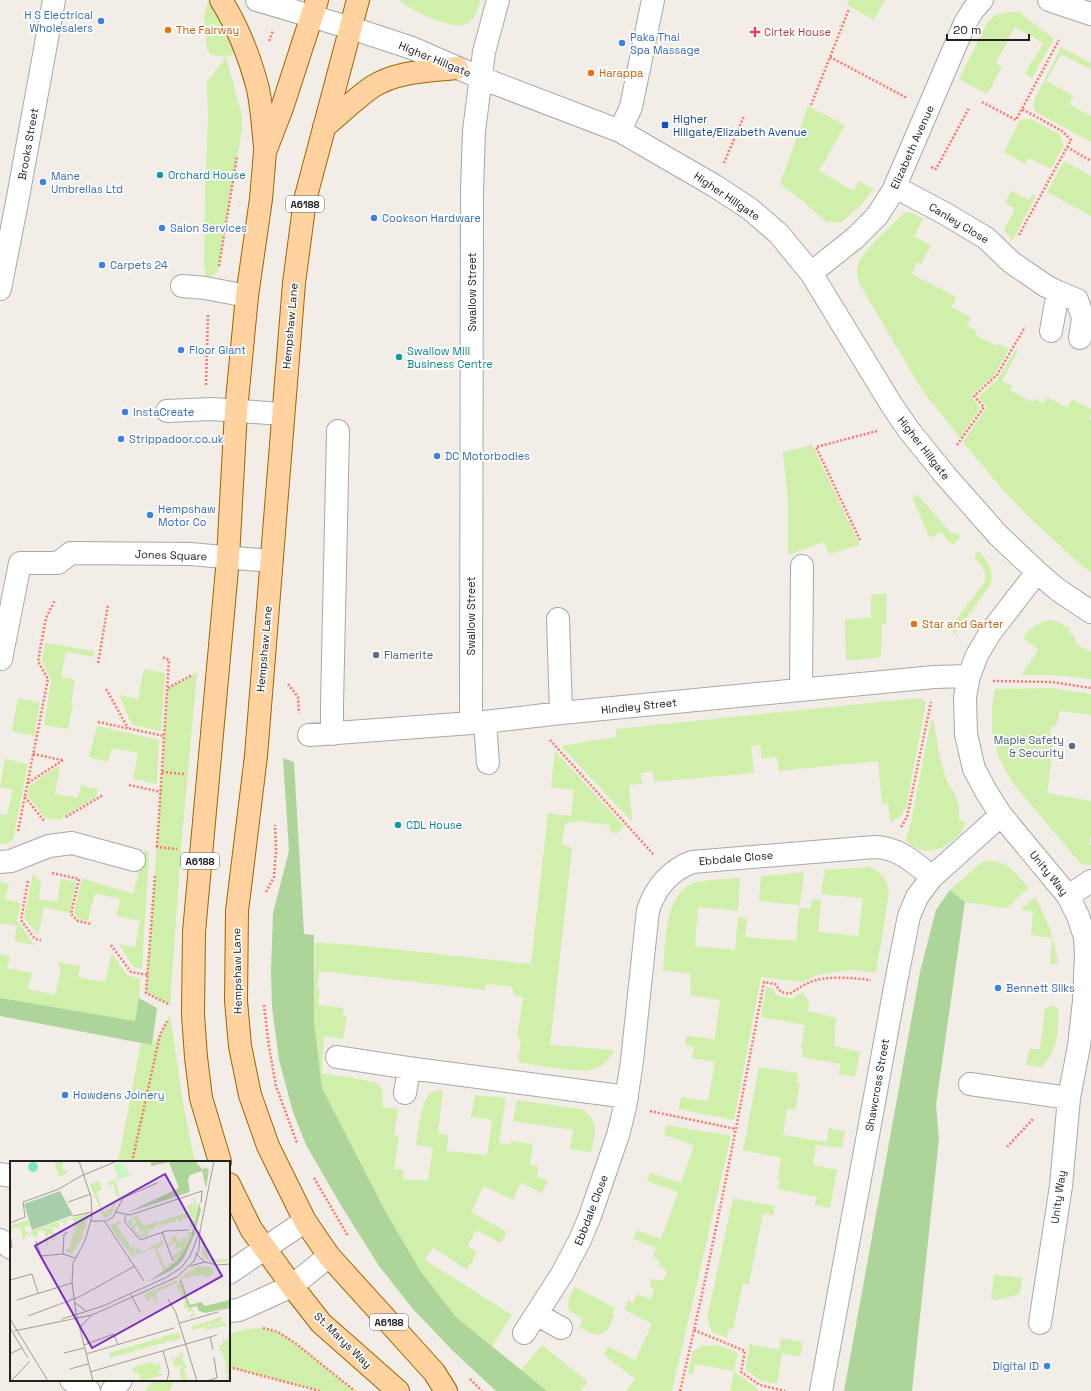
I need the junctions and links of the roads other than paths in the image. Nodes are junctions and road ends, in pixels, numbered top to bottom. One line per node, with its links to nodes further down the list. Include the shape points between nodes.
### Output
1 (54, 0): 18 (street, Brooks Street, via 18,197)
2 (221, 0): 16 (main road, via 232,17 246,50 258,89)
3 (257, 0): 9 (street, Higher Hillgate)
4 (358, 0): 11 (main road, A6188)
5 (498, 0): 13 (street, Swallow Street, via 484,52)
6 (653, 0): 15 (street, via 631,107)
7 (982, 0): 17 (street, Elizabeth Avenue, via 965,23)
8 (1049, 0): 10 (street)
9 (314, 8): 11 (street, Higher Hillgate); 16 (main road, A6188)
10 (1091, 14)
11 (351, 28): 12 (street, Higher Hillgate, via 412,48); 14 (main road, Hempshaw Lane / A6188)
12 (457, 68): 13 (street, Higher Hillgate); 14 (main road, via 409,73 390,79 373,87)
13 (481, 78): 15 (street, Higher Hillgate); 40 (street, Swallow Street, via 474,131 472,190)
14 (324, 127): 28 (main road, Hempshaw Lane / A6188, via 305,200 294,283)
15 (620, 131): 19 (street, Higher Hillgate, via 750,209 779,234)
16 (265, 152): 23 (main road, A6188)
17 (895, 188): 19 (street, Elizabeth Avenue, via 877,216); 22 (street, Canley Close, via 986,238 1011,262)
18 (4, 248): 21 (street, Brooks Street)
19 (811, 273): 33 (street, Higher Hillgate, via 908,429 994,530)
20 (182, 286): 23 (street)
21 (0, 289)
22 (1058, 292): 24 (street); 25 (street, Canley Close, via 1076,300 1083,318)
23 (247, 296): 27 (main road, A6188)
24 (1051, 331)
25 (1080, 338)
26 (167, 411): 27 (street)
27 (236, 411): 28 (street); 30 (main road, A6188)
28 (283, 414): 31 (main road, Hempshaw Lane / A6188)
29 (338, 432): 41 (street)
30 (228, 558): 31 (street, Jones Square); 36 (street, Jones Square, via 190,554 71,554 58,563 20,563); 56 (main road, A6188, via 194,932 193,1015 196,1057 201,1098)
31 (271, 561): 60 (main road, Hempshaw Lane / A6188, via 256,756 237,911 236,1001 240,1046 250,1095 268,1146)
32 (802, 566): 38 (street)
33 (1037, 572): 34 (street, Higher Hillgate); 37 (street, Unity Way, via 990,633)
34 (1091, 612)
35 (558, 619): 39 (street)
36 (1, 659)
37 (969, 676): 38 (street, Hindley Street); 44 (street, Unity Way, via 965,697 966,734 974,769)
38 (801, 690): 39 (street, Hindley Street)
39 (561, 713): 40 (street, Hindley Street)
40 (478, 722): 41 (street, Hindley Street); 43 (street, Swallow Street)
41 (332, 734): 42 (street, Hindley Street)
42 (309, 735)
43 (488, 763)
44 (1001, 815): 47 (street, Shawcross Street); 49 (street, Unity Way)
45 (134, 860): 46 (street, via 72,843)
46 (0, 862)
47 (932, 877): 55 (street, Ebbdale Close, via 901,853 882,847 692,862 669,875 660,884 648,910); 78 (street, Shawcross Street, via 917,897 908,923)
48 (1091, 882): 49 (street)
49 (1068, 896): 54 (street, Unity Way, via 1085,938 1086,954 1084,1001)
50 (337, 1056): 51 (street)
51 (408, 1068): 53 (street); 55 (street)
52 (970, 1084): 54 (street)
53 (405, 1093)
54 (1069, 1098): 69 (street, Unity Way, via 1061,1186)
55 (626, 1102): 68 (street, Ebbdale Close, via 618,1135 587,1225 572,1256)
56 (220, 1161)
57 (0, 1174): 58 (street)
58 (10, 1176)
59 (230, 1186): 63 (main road, via 251,1229)
60 (305, 1221): 63 (street); 64 (main road, Hempshaw Lane / A6188)
61 (0, 1240): 62 (street)
62 (10, 1247)
63 (265, 1247): 65 (street); 66 (main road)
64 (329, 1256): 66 (street); 77 (main road, A6188, via 434,1372)
65 (230, 1272)
66 (292, 1286): 67 (street, via 239,1310); 76 (main road, St. Marys Way, via 321,1323)
67 (230, 1311)
68 (536, 1314): 70 (street); 71 (street, Ebbdale Close)
69 (1040, 1323)
70 (561, 1328)
71 (524, 1333)
72 (73, 1381): 74 (street)
73 (120, 1381): 75 (street)
74 (89, 1391)
75 (112, 1391)
76 (398, 1391)
77 (446, 1391)
78 (821, 1391)

